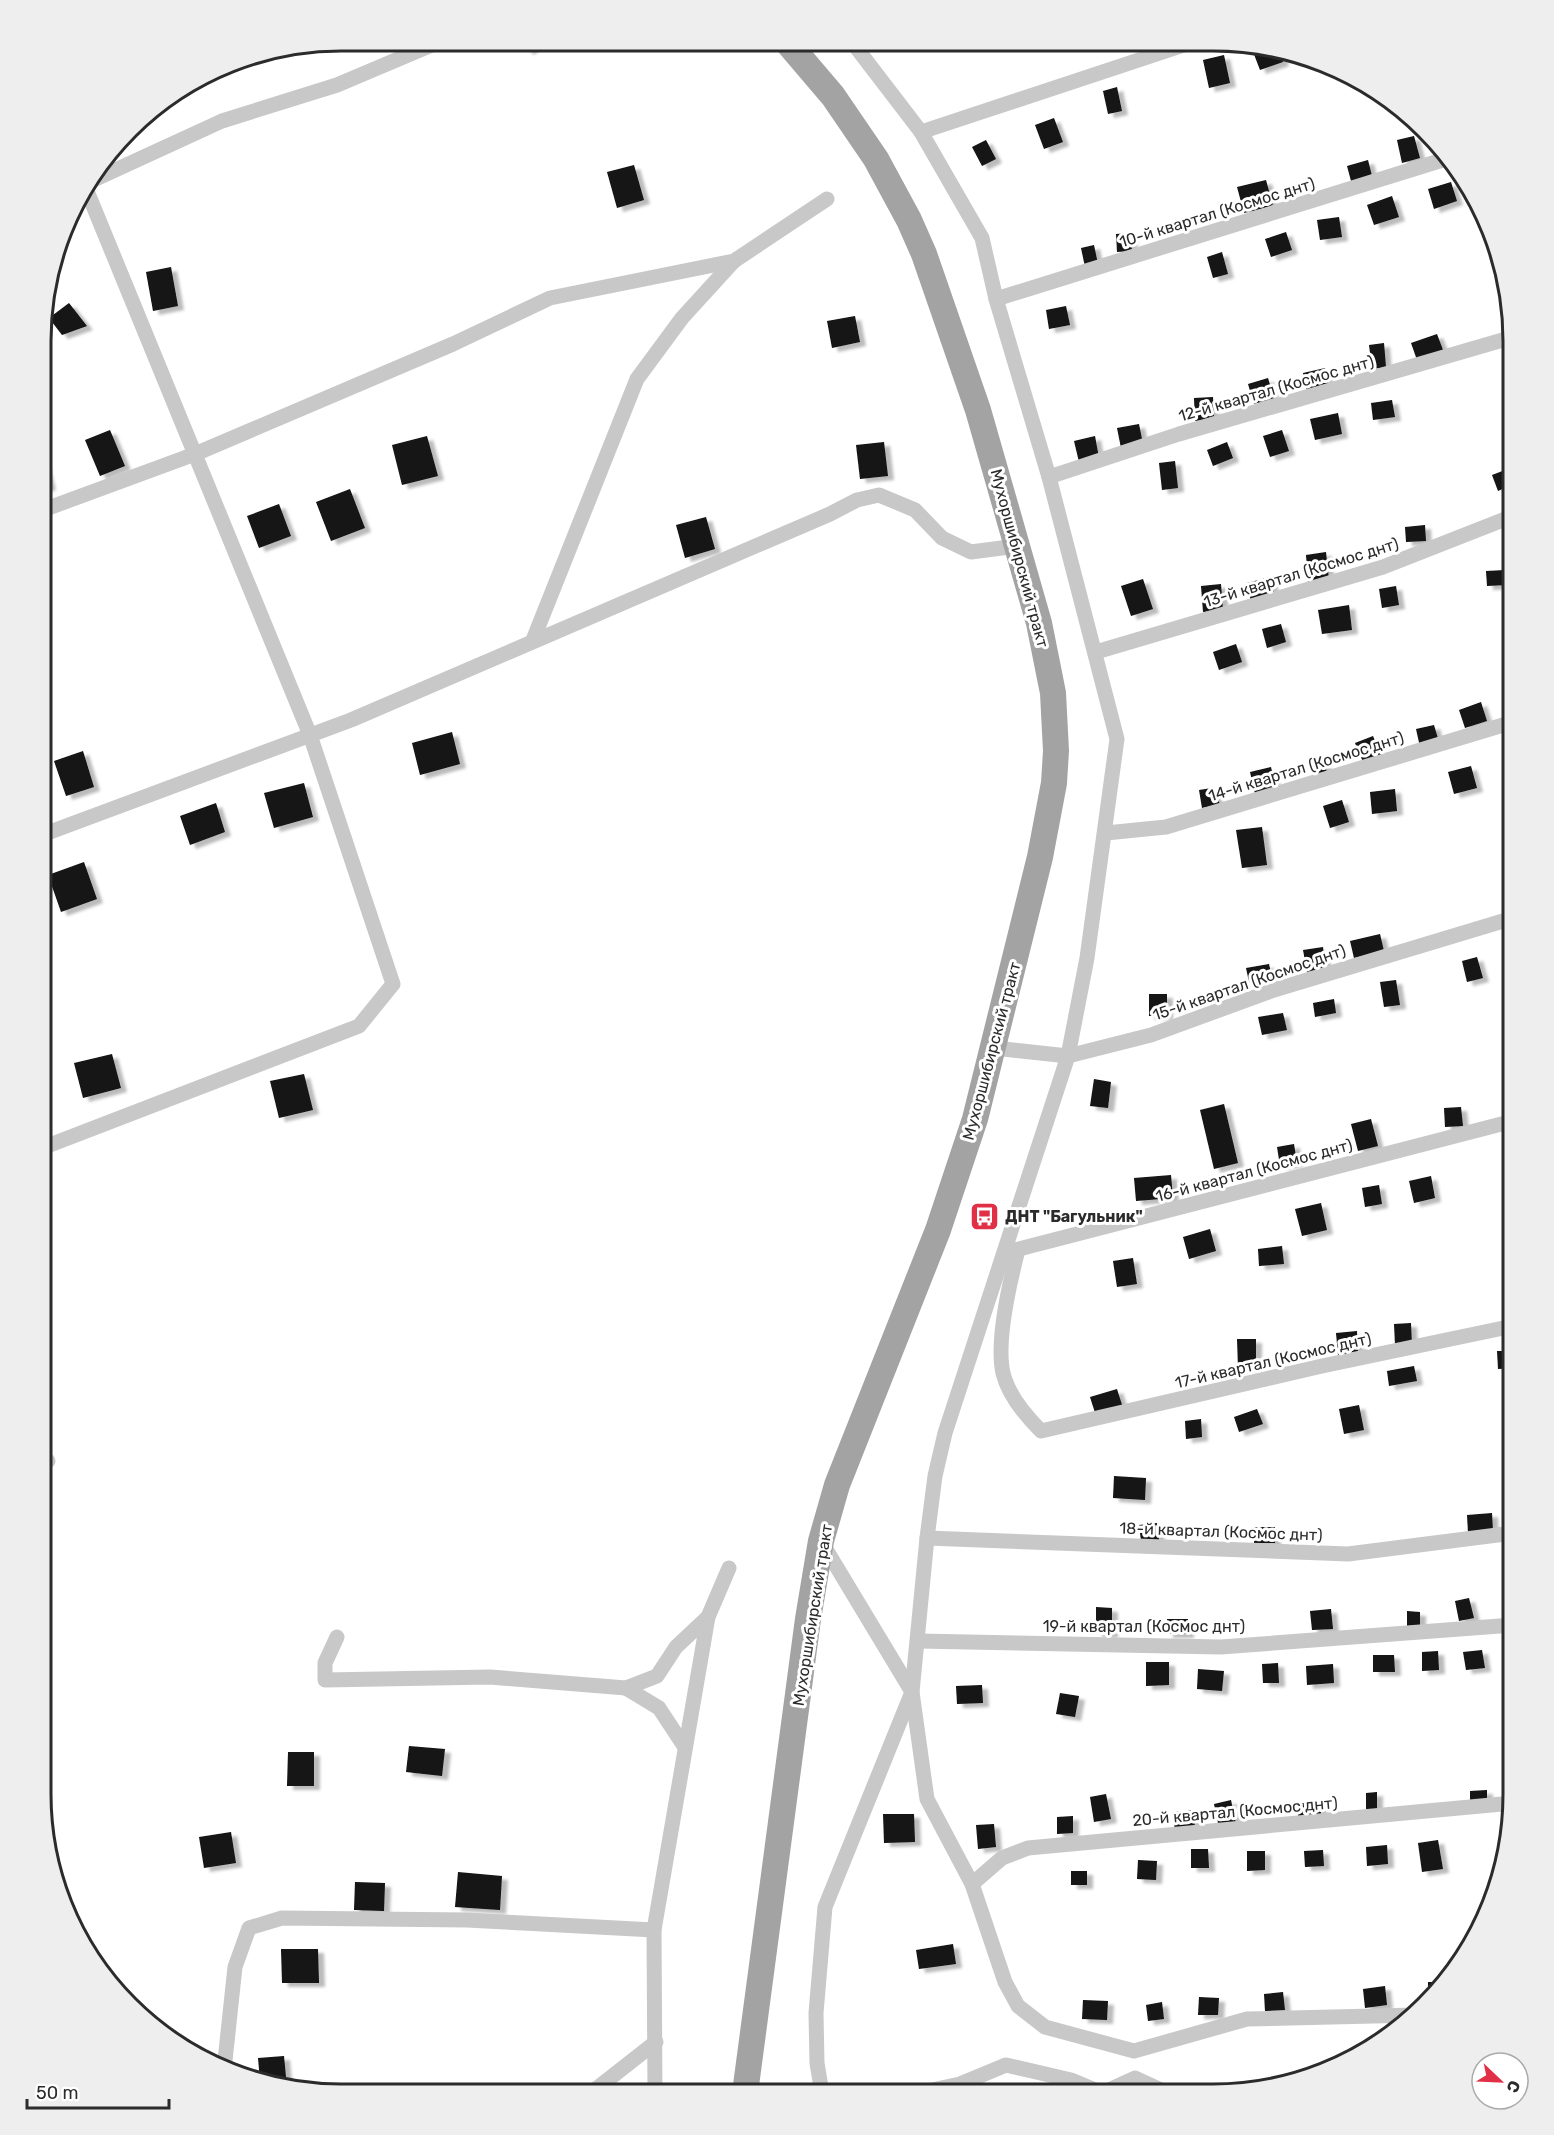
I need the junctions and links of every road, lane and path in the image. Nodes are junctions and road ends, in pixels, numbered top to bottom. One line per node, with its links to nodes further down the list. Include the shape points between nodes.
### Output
1 (414, 51): 7 (street, via 337,85 222,121)
2 (794, 51): 17 (main road, Мухоршибирский тракт, via 856,129 909,220 978,410)
3 (859, 51): 5 (street)
4 (1166, 51): 5 (street)
5 (921, 132): 11 (street, via 982,238)
6 (1440, 161): 11 (street, 10-й квартал (Космос днт))
7 (102, 178)
8 (90, 196): 13 (street)
9 (827, 200): 10 (street)
10 (734, 261): 13 (street, via 550,298 453,344); 18 (street, via 682,318 638,379)
11 (996, 299): 14 (street)
12 (1503, 340): 14 (street, 12-й квартал (Космос днт), via 1179,434)
13 (195, 454): 15 (street); 21 (street)
14 (1049, 477): 19 (street)
15 (51, 507)
16 (1503, 520): 19 (street, 13-й квартал (Космос днт), via 1383,567)
17 (1017, 546): 18 (street, via 971,552 942,538 915,510 879,495 857,500); 25 (main road, Мухоршибирский тракт, via 1049,663 1056,751 1042,847)
18 (533, 640): 21 (street)
19 (1096, 652): 23 (street, via 1118,739)
20 (1503, 725): 23 (street, 14-й квартал (Космос днт), via 1166,827)
21 (309, 735): 22 (street); 28 (street, via 393,984 359,1026)
22 (51, 832)
23 (1106, 833): 26 (street, via 1088,958)
24 (1503, 921): 26 (street, 15-й квартал (Космос днт), via 1274,990 1151,1035)
25 (994, 1048): 26 (street, 15-й квартал (Космос днт)); 34 (main road, Мухоршибирский тракт, via 956,1180 841,1476)
26 (1068, 1056): 30 (street)
27 (1503, 1124): 29 (street, 16-й квартал (Космос днт))
28 (51, 1145)
29 (1018, 1250): 30 (street, 16-й квартал (Космос днт)); 31 (street, 17-й квартал (Космос днт), via 1008,1292 1003,1373 1015,1399 1041,1431)
30 (1003, 1253): 33 (street, via 945,1433)
31 (1503, 1328)
32 (1503, 1534): 33 (street, 18-й квартал (Космос днт), via 1348,1554)
33 (927, 1538): 39 (street)
34 (821, 1541): 41 (street); 53 (main road, Мухоршибирский тракт)
35 (729, 1568): 36 (street)
36 (708, 1617): 40 (street, via 676,1647 657,1676); 42 (street)
37 (1503, 1626): 39 (street, 19-й квартал (Космос днт), via 1221,1647)
38 (337, 1637): 40 (street, via 325,1662 325,1680 490,1677)
39 (918, 1641): 41 (street)
40 (626, 1688): 42 (street, via 659,1708)
41 (912, 1692): 44 (street, via 927,1800); 54 (street, via 825,1907 816,2013)
42 (684, 1746): 45 (street)
43 (1502, 1804): 44 (street, 20-й квартал (Космос днт), via 1028,1848 1002,1858)
44 (972, 1884): 48 (street, via 1005,1982 1018,2006 1045,2027)
45 (654, 1930): 47 (street); 49 (street, via 467,1920 282,1918 249,1928 235,1967)
46 (1400, 2015): 48 (street, via 1247,2019)
47 (656, 2042): 51 (street); 52 (street)
48 (1134, 2051): 50 (street)
49 (225, 2060)
50 (1135, 2078): 57 (street); 58 (street)
51 (602, 2084)
52 (655, 2084)
53 (746, 2084)
54 (821, 2084)
55 (971, 2084): 56 (street, via 1006,2065)
56 (1080, 2084)
57 (1123, 2084)
58 (1148, 2084)

